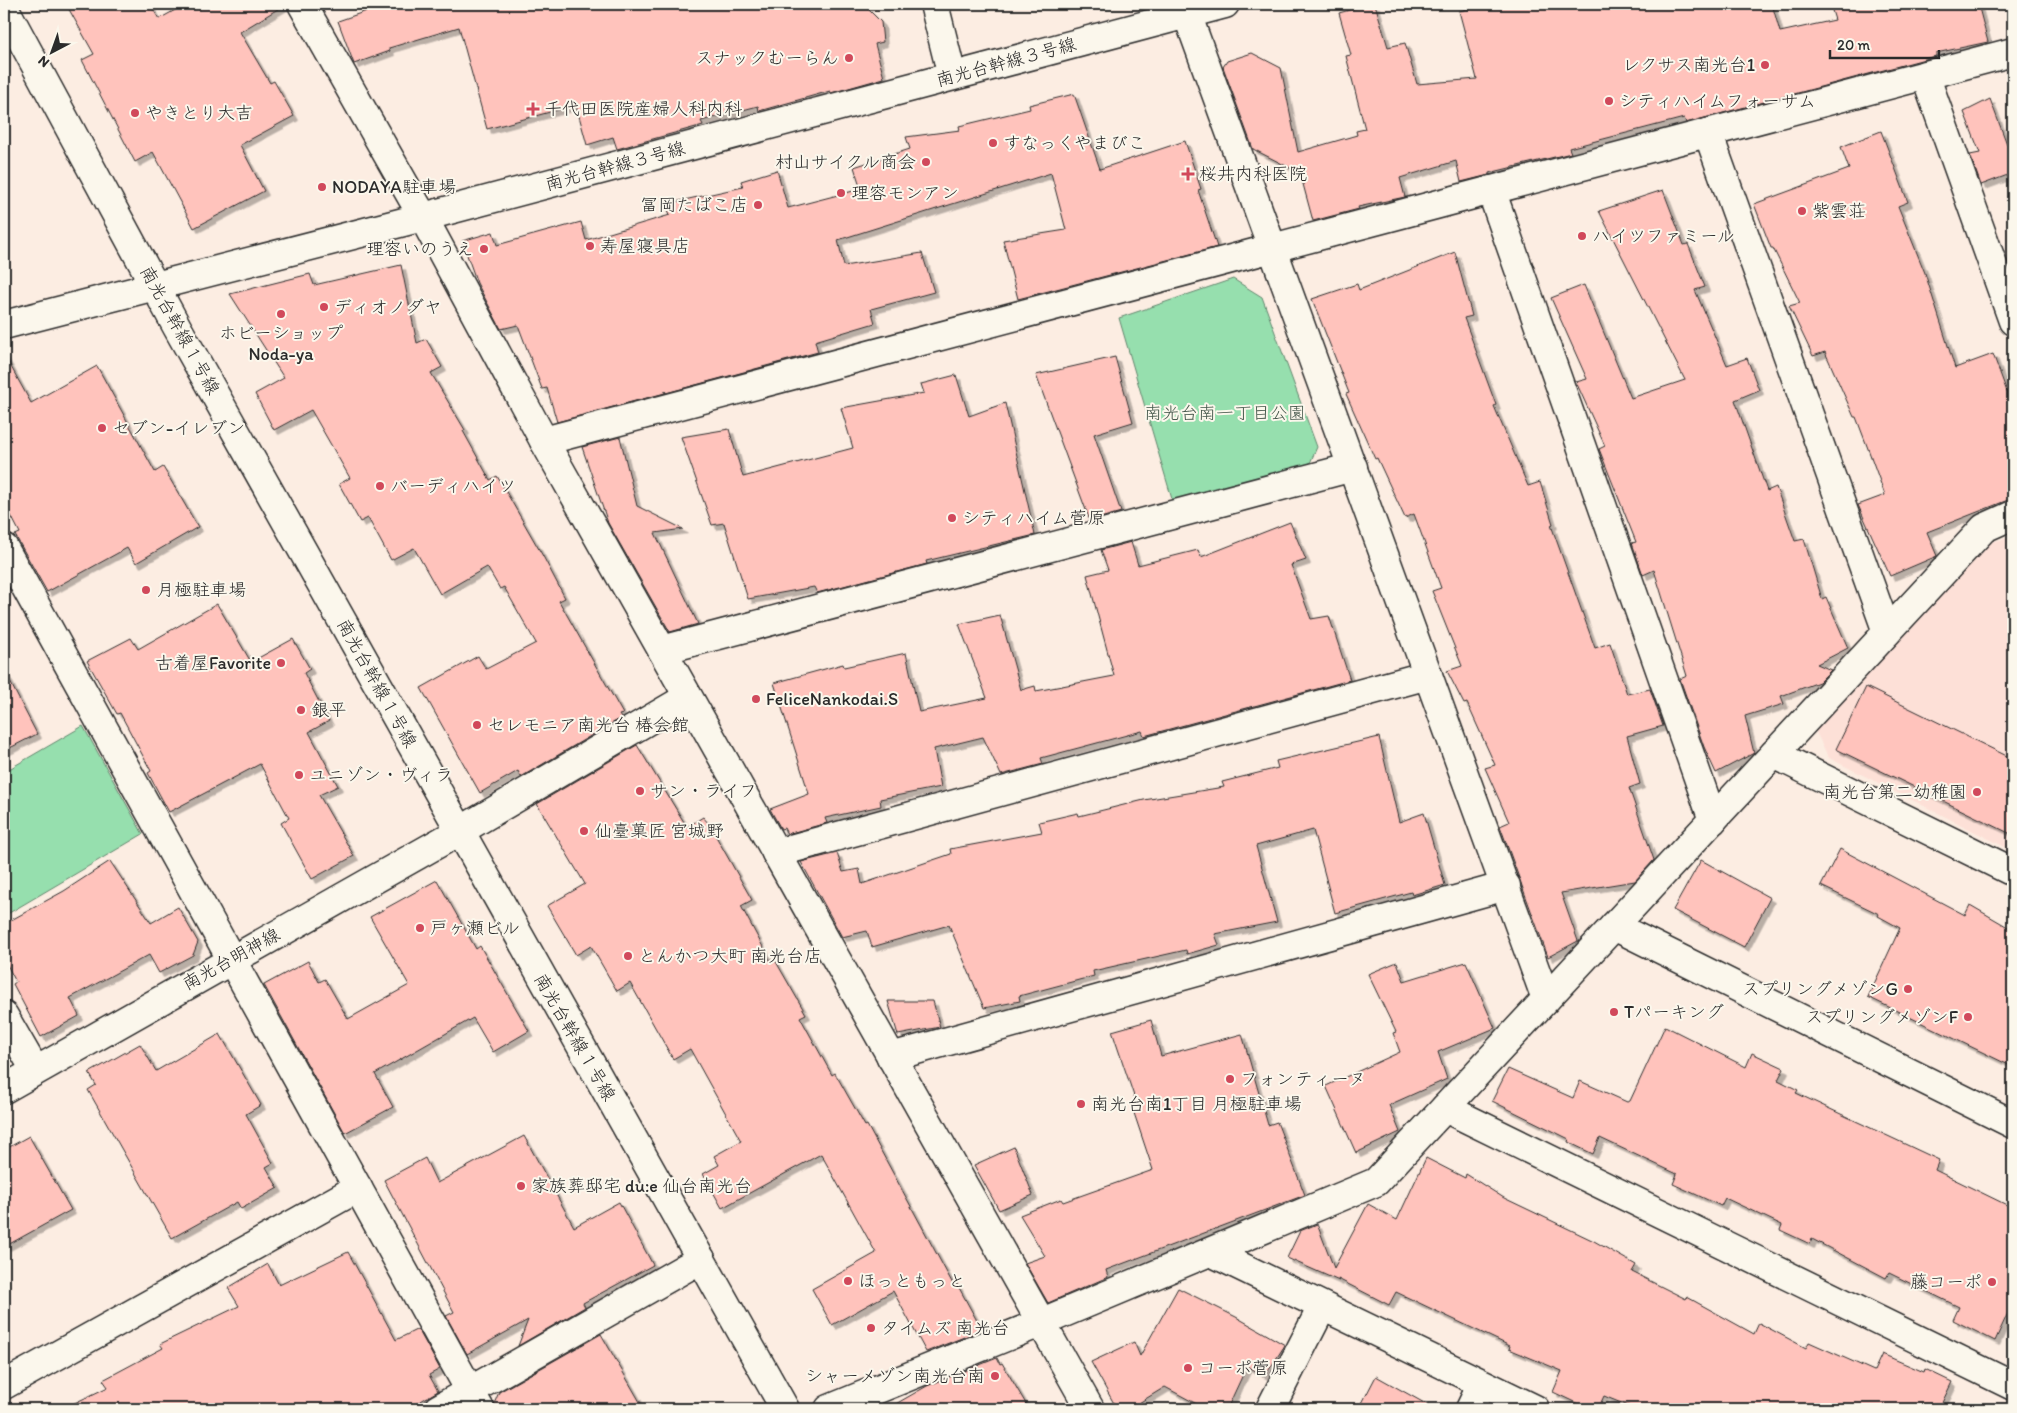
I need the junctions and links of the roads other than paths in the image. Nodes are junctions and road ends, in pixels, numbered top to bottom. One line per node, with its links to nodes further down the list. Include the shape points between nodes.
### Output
1 (302, 4): 11 (street)
2 (934, 4): 8 (street)
3 (1225, 4): 5 (street, 南光台幹線３号線)
4 (4, 7): 13 (street, 南光台幹線１号線)
5 (1187, 14): 8 (street, 南光台幹線３号線); 12 (street)
6 (2013, 52): 7 (street)
7 (1925, 75): 9 (street); 14 (street)
8 (952, 76): 11 (street, 南光台幹線３号線)
9 (1708, 133): 10 (street); 20 (street)
10 (1491, 190): 12 (street); 25 (street)
11 (423, 217): 13 (street, 南光台幹線３号線); 16 (street)
12 (1273, 248): 16 (street); 17 (street)
13 (155, 284): 15 (street, 南光台幹線３号線); 26 (street, 南光台幹線１号線)
14 (2013, 321)
15 (4, 324)
16 (544, 441): 21 (street)
17 (1353, 467): 21 (street); 22 (street)
18 (2013, 515): 20 (street, via 1984,528)
19 (4, 548): 31 (street)
20 (1887, 632): 24 (street)
21 (662, 650): 23 (street)
22 (1428, 675): 27 (street); 29 (street)
23 (688, 697): 26 (street, 南光台明神線); 27 (street)
24 (1774, 754): 25 (street); 28 (street)
25 (1713, 820): 30 (street)
26 (460, 831): 31 (street, 南光台明神線); 41 (street, 南光台幹線１号線)
27 (776, 853): 34 (street)
28 (2013, 872)
29 (1506, 886): 32 (street); 34 (street)
30 (1614, 926): 32 (street); 38 (street)
31 (230, 960): 35 (street, 南光台明神線); 39 (street)
32 (1546, 999): 37 (street)
33 (4, 1016): 35 (street)
34 (891, 1057): 43 (street)
35 (35, 1070): 36 (street, 南光台明神線)
36 (4, 1089)
37 (1445, 1108): 40 (street, via 1376,1182); 46 (street)
38 (2013, 1124)
39 (358, 1188): 45 (street); 47 (street)
40 (1211, 1252): 42 (street); 43 (street)
41 (702, 1259): 47 (street); 49 (street, 南光台幹線１号線)
42 (1322, 1307): 44 (street); 52 (street)
43 (1040, 1323): 50 (street); 51 (street)
44 (1482, 1384): 53 (street); 54 (street)
45 (4, 1385)
46 (2013, 1386)
47 (476, 1401): 48 (street)
48 (438, 1409)
49 (785, 1409)
50 (829, 1409)
51 (1090, 1409)
52 (1270, 1409)
53 (1470, 1409)
54 (1535, 1409)

